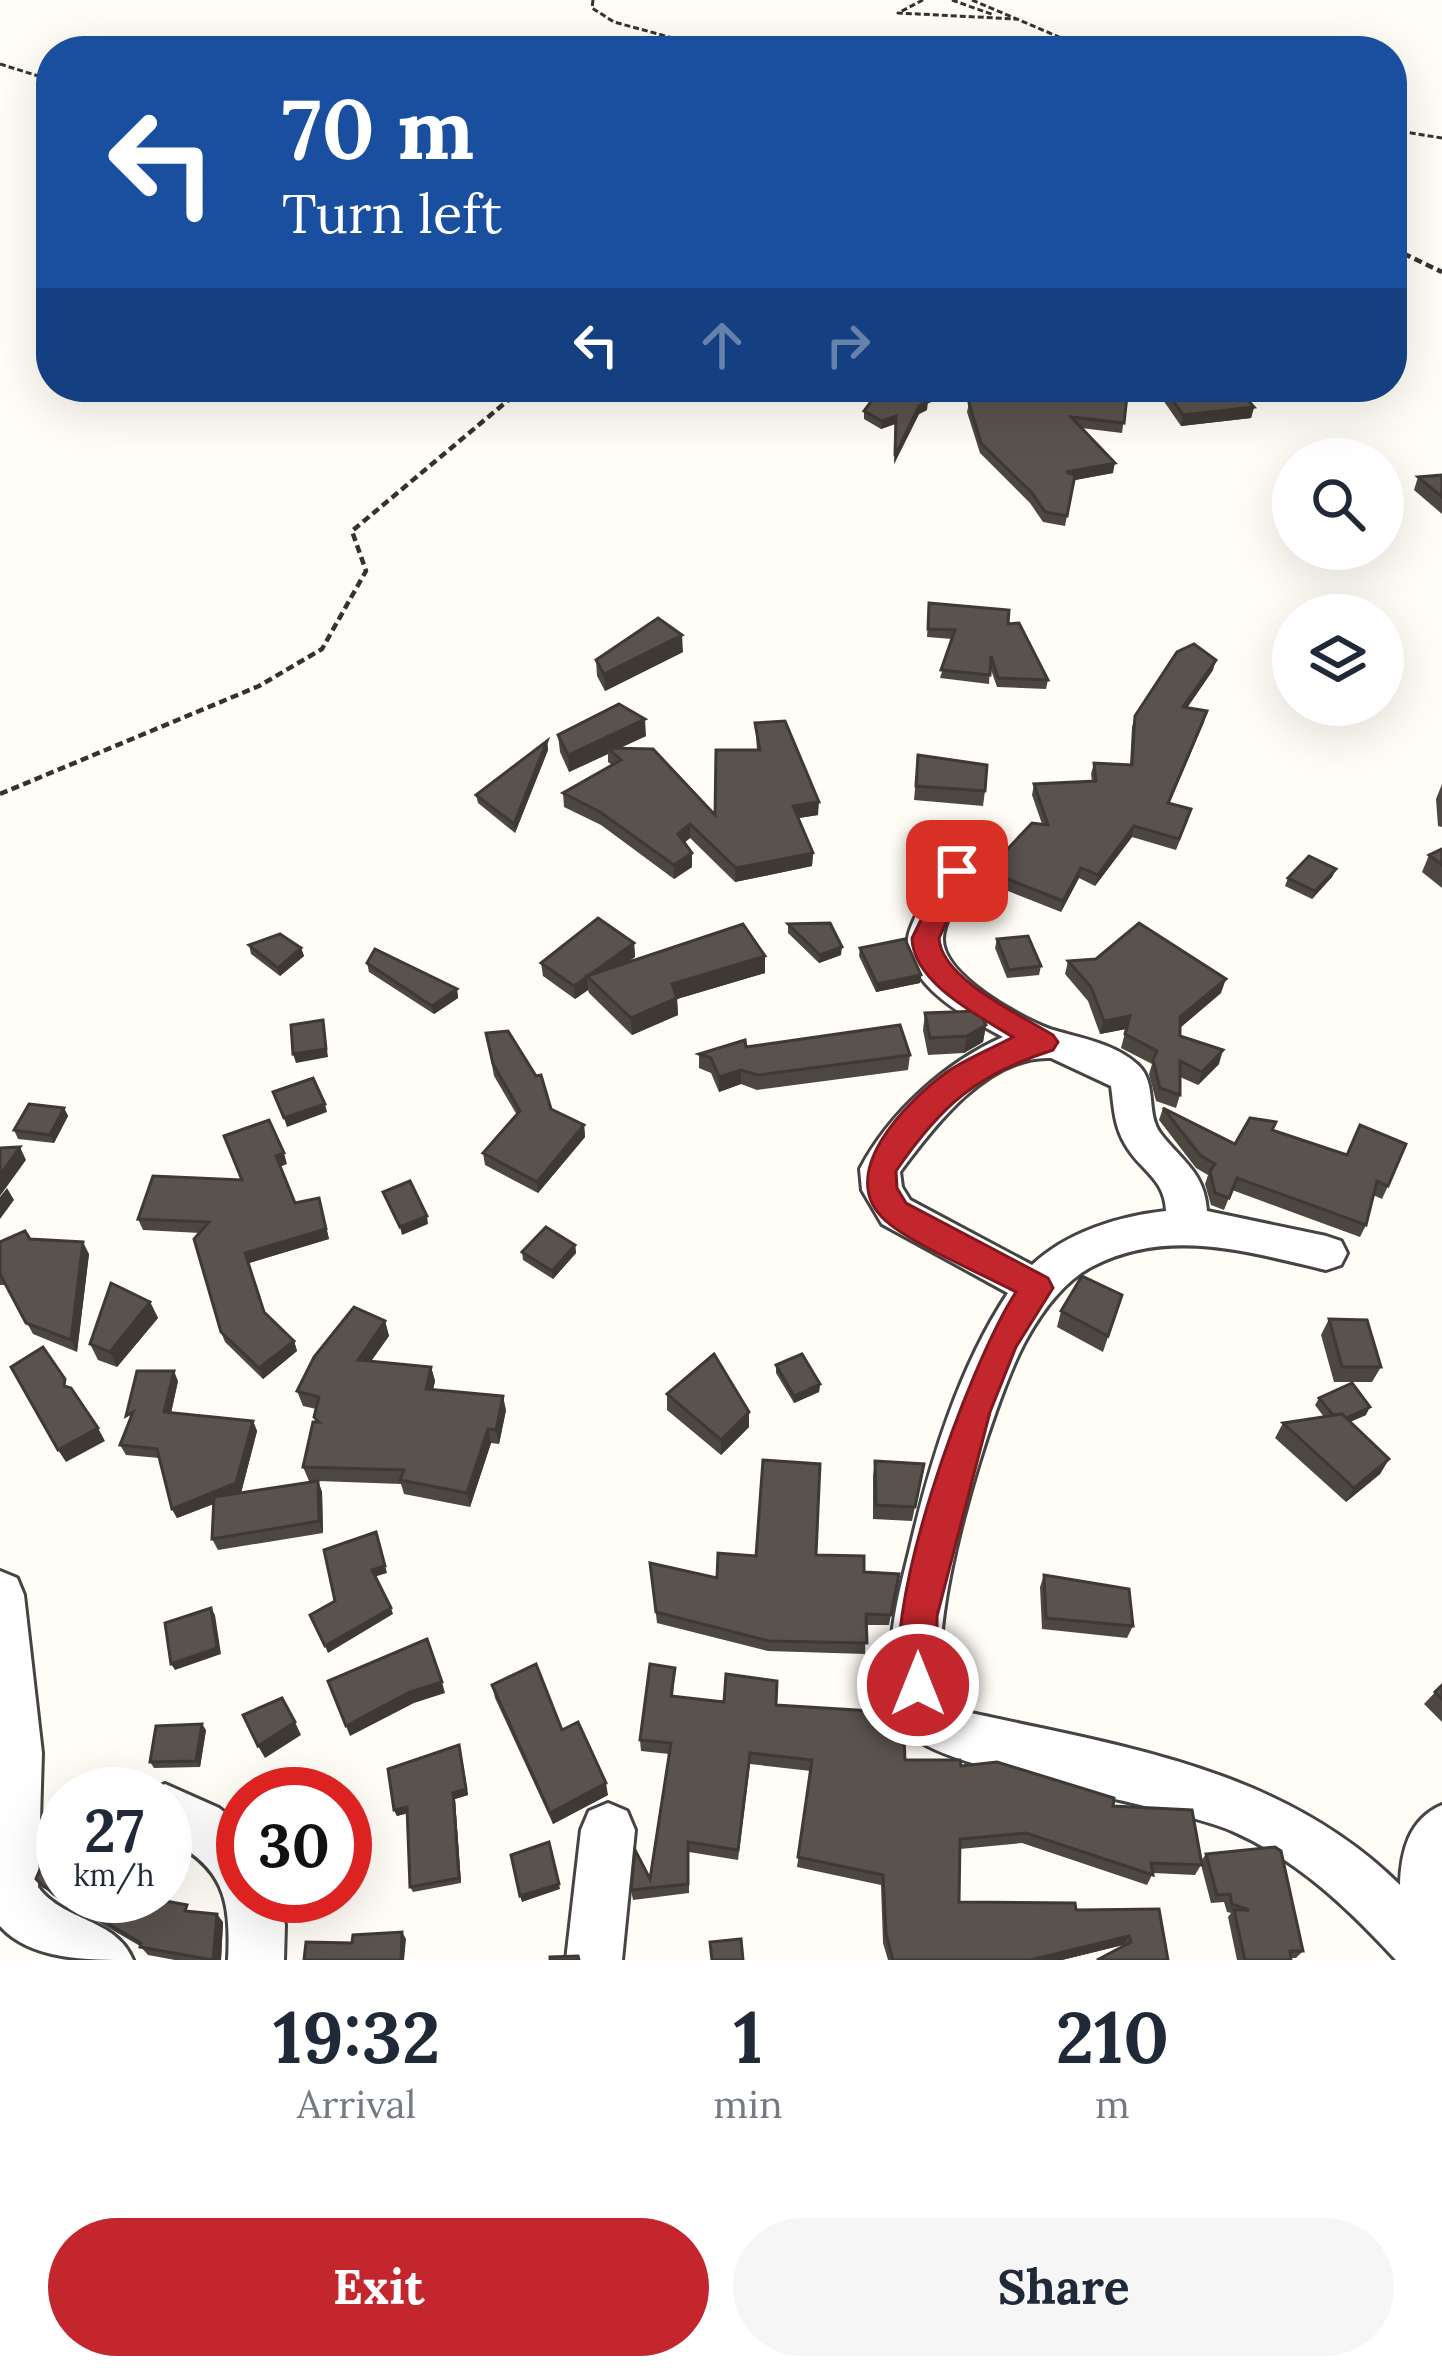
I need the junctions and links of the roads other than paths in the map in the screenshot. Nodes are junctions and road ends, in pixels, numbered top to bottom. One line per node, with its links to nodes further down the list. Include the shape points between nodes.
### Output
1 (957, 871): 2 (street, via 926,949 955,988)
2 (1043, 1042): 3 (street, via 1127,1077 1134,1123 1188,1192); 5 (street, via 957,1081 880,1169 896,1212)
3 (1187, 1223): 4 (street); 5 (street, via 1075,1256)
4 (1326, 1253)
5 (1037, 1288): 10 (street, via 1003,1339 948,1495 919,1616 918,1685 926,1712 964,1737 1253,1812 1366,1887)
6 (0, 1595): 11 (street, via 16,1753 11,1895 28,1919)
7 (608, 1830): 13 (street)
8 (1442, 1832): 10 (street, via 1428,1857)
9 (257, 1923): 12 (street)
10 (1424, 1955)
11 (105, 1960)
12 (256, 1960)
13 (594, 1960)

